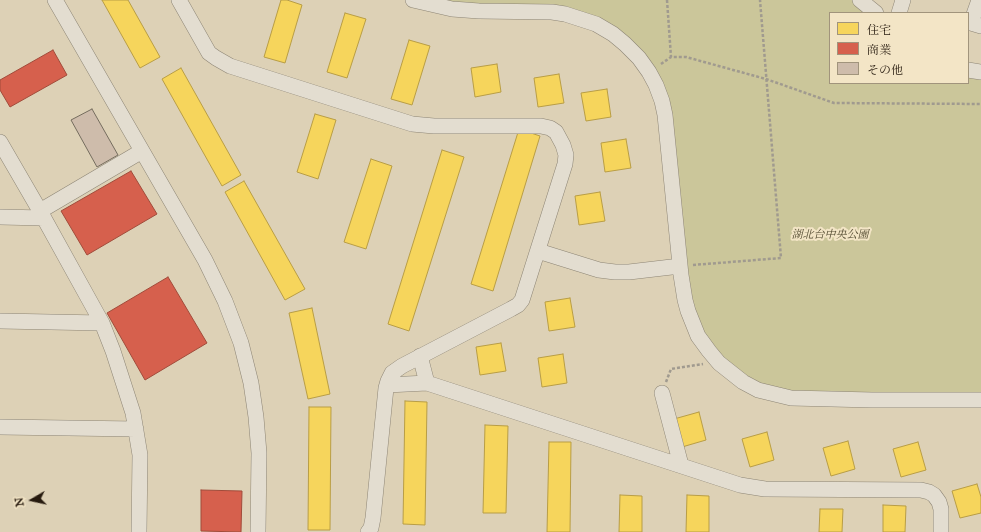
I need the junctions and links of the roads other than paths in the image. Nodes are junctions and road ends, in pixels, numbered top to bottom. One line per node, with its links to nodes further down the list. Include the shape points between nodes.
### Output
1 (56, 0): 13 (street)
2 (179, 0): 16 (street, via 209,52 230,66 412,124 541,126 556,132 566,155 565,164)
3 (413, 0): 17 (street, via 452,9 565,14 596,24 625,44 649,72 662,101)
4 (860, 0): 7 (street)
5 (903, 0): 8 (street)
6 (979, 0): 9 (street, via 972,23)
7 (875, 12)
8 (899, 12)
9 (981, 26)
10 (969, 70): 11 (street)
11 (981, 72)
12 (0, 142): 14 (street)
13 (142, 151): 14 (street); 29 (street, via 205,260 225,301 241,343 251,383 259,453)
14 (42, 215): 15 (street); 19 (street)
15 (0, 217)
16 (538, 251): 17 (street, via 599,270 615,272); 20 (street, via 522,300 518,305)
17 (680, 266): 24 (street, via 685,300 698,336 719,362 743,382 758,390 791,398)
18 (0, 321): 19 (street)
19 (102, 323): 26 (street, via 116,358)
20 (420, 356): 21 (street); 22 (street, via 392,372)
21 (427, 383): 22 (street); 27 (street)
22 (387, 386): 30 (street, via 373,518)
23 (662, 394): 27 (street)
24 (981, 400)
25 (0, 427): 26 (street)
26 (136, 429): 28 (street, via 140,455)
27 (680, 465): 31 (street, via 740,485 765,489 929,492 939,502)
28 (139, 532)
29 (258, 532)
30 (368, 532)
31 (941, 532)

